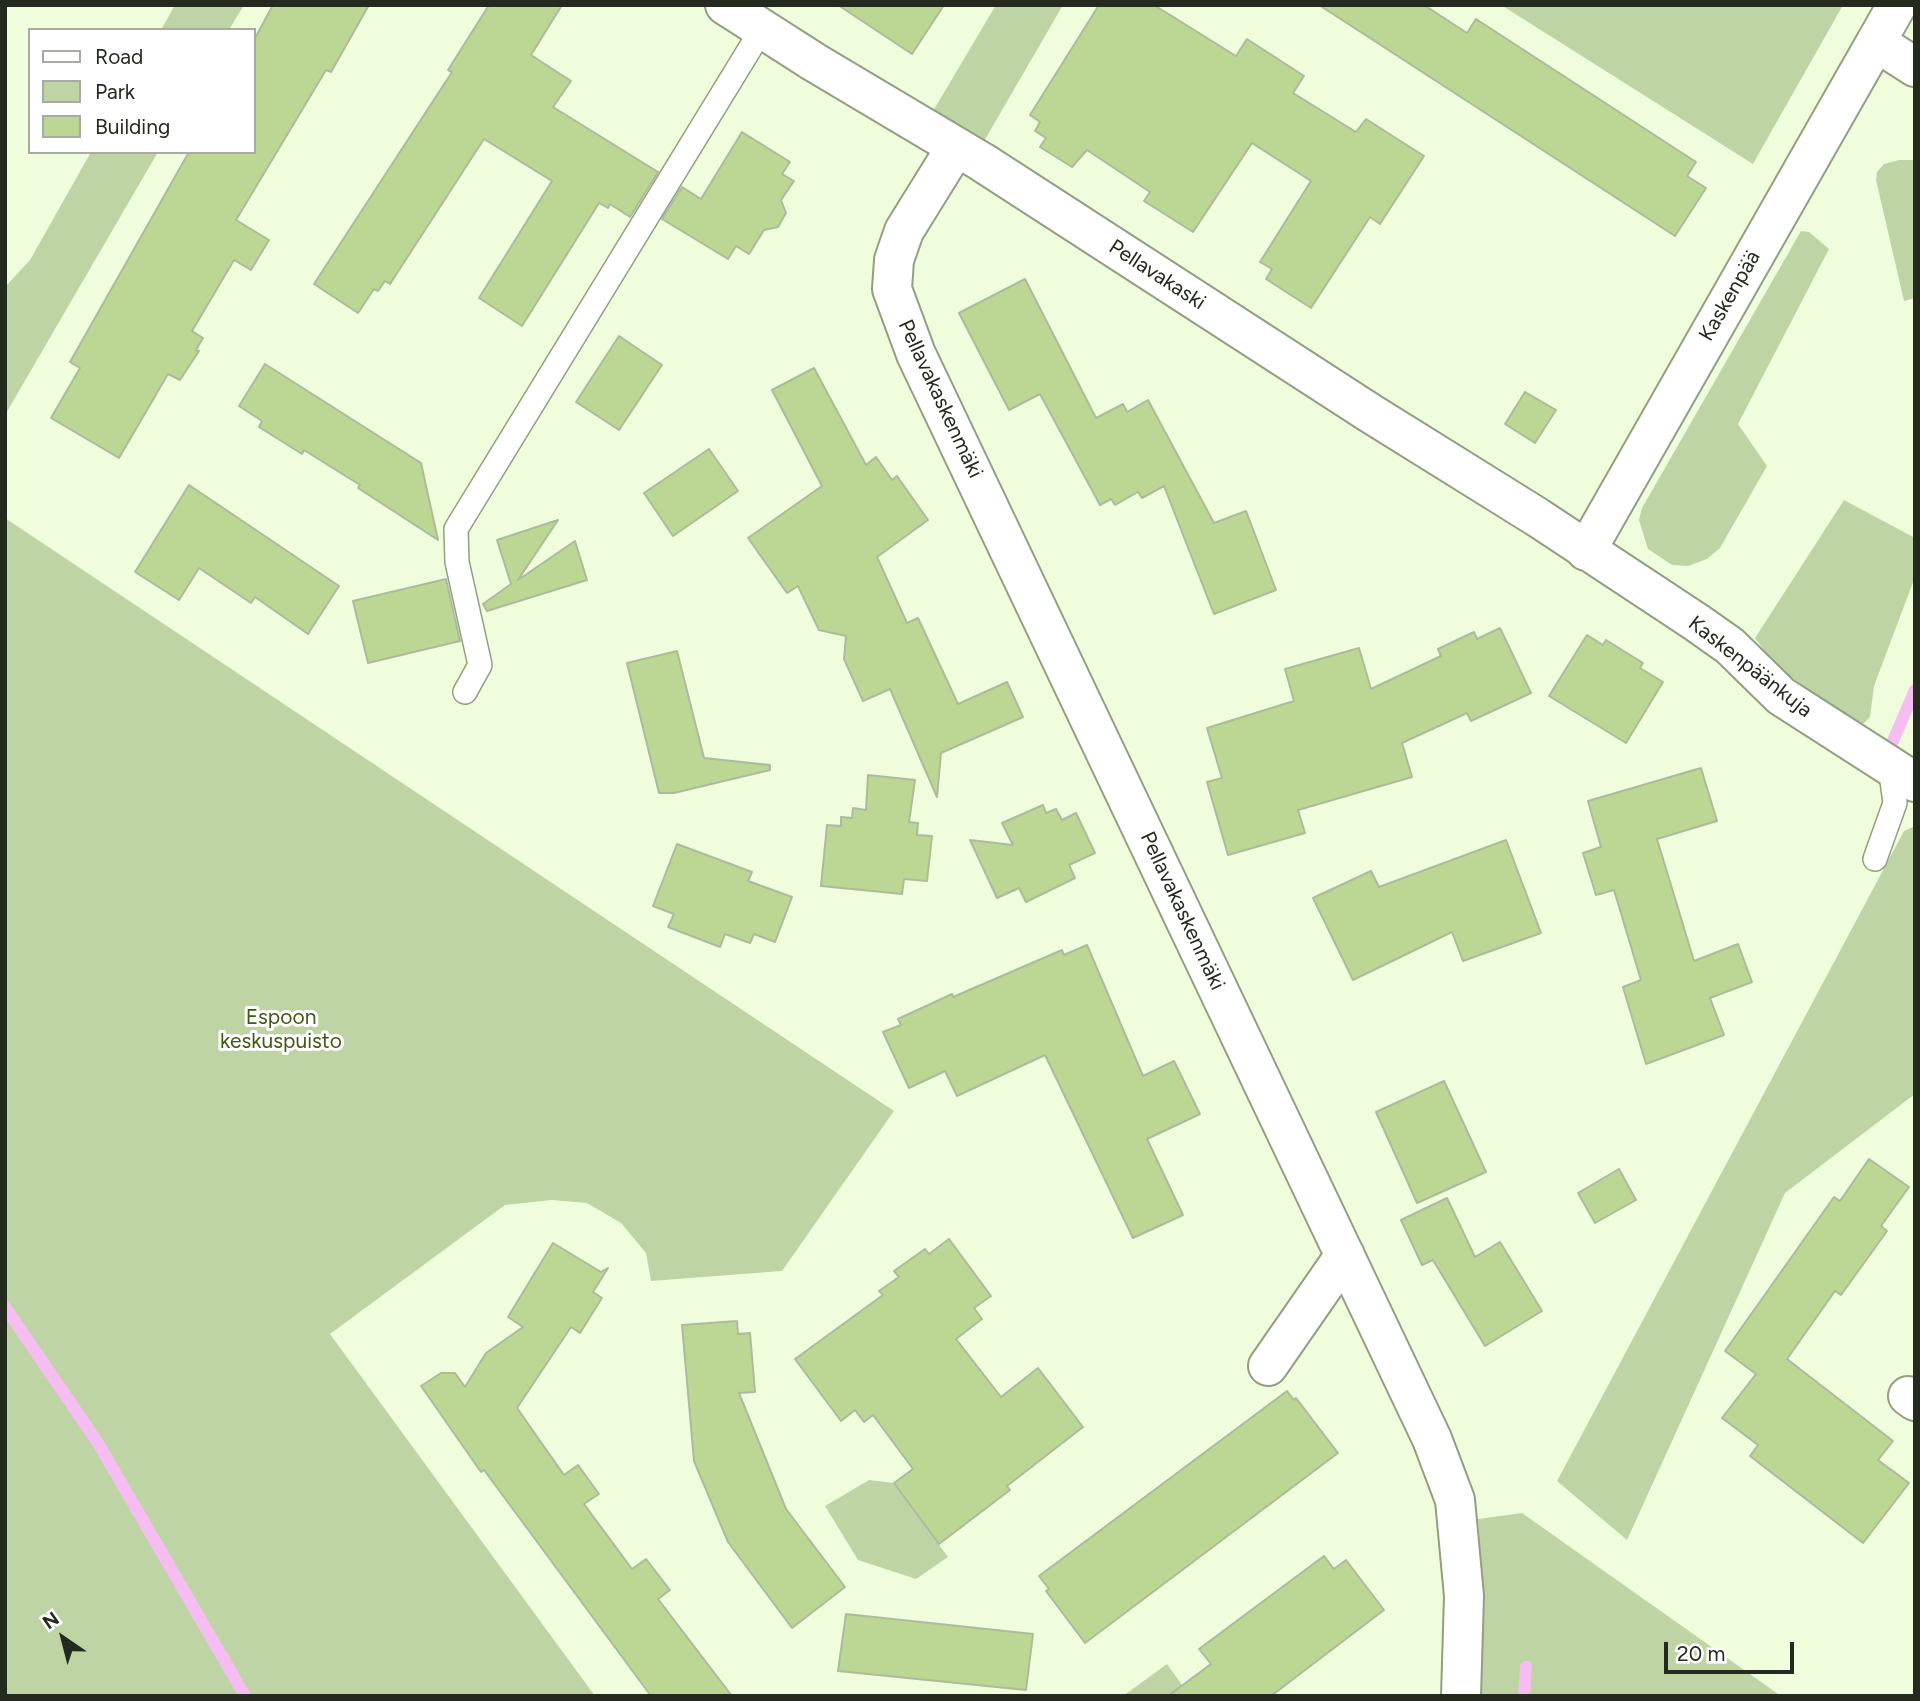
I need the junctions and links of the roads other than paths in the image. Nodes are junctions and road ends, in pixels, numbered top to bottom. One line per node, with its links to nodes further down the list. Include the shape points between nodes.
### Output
1 (725, 5): 3 (street, Pellavakaski)
2 (1897, 5): 4 (street, Kaskenpää)
3 (762, 29): 6 (street, Pellavakaski); 8 (lane, via 456,528 457,562 480,665)
4 (1875, 42): 5 (street); 7 (street, Kaskenpää)
5 (1915, 67)
6 (956, 147): 7 (street, Pellavakaski); 11 (street, Pellavakaskenmäki, via 904,231 894,260 892,289 916,354)
7 (1586, 551): 9 (street, Kaskenpäänkuja, via 1707,629 1781,696)
8 (465, 692)
9 (1902, 774): 10 (lane)
10 (1875, 859)
11 (1345, 1255): 12 (street); 13 (street, Pellavakaskenmäki, via 1432,1438 1455,1500 1464,1596)
12 (1268, 1366)
13 (1461, 1696)

